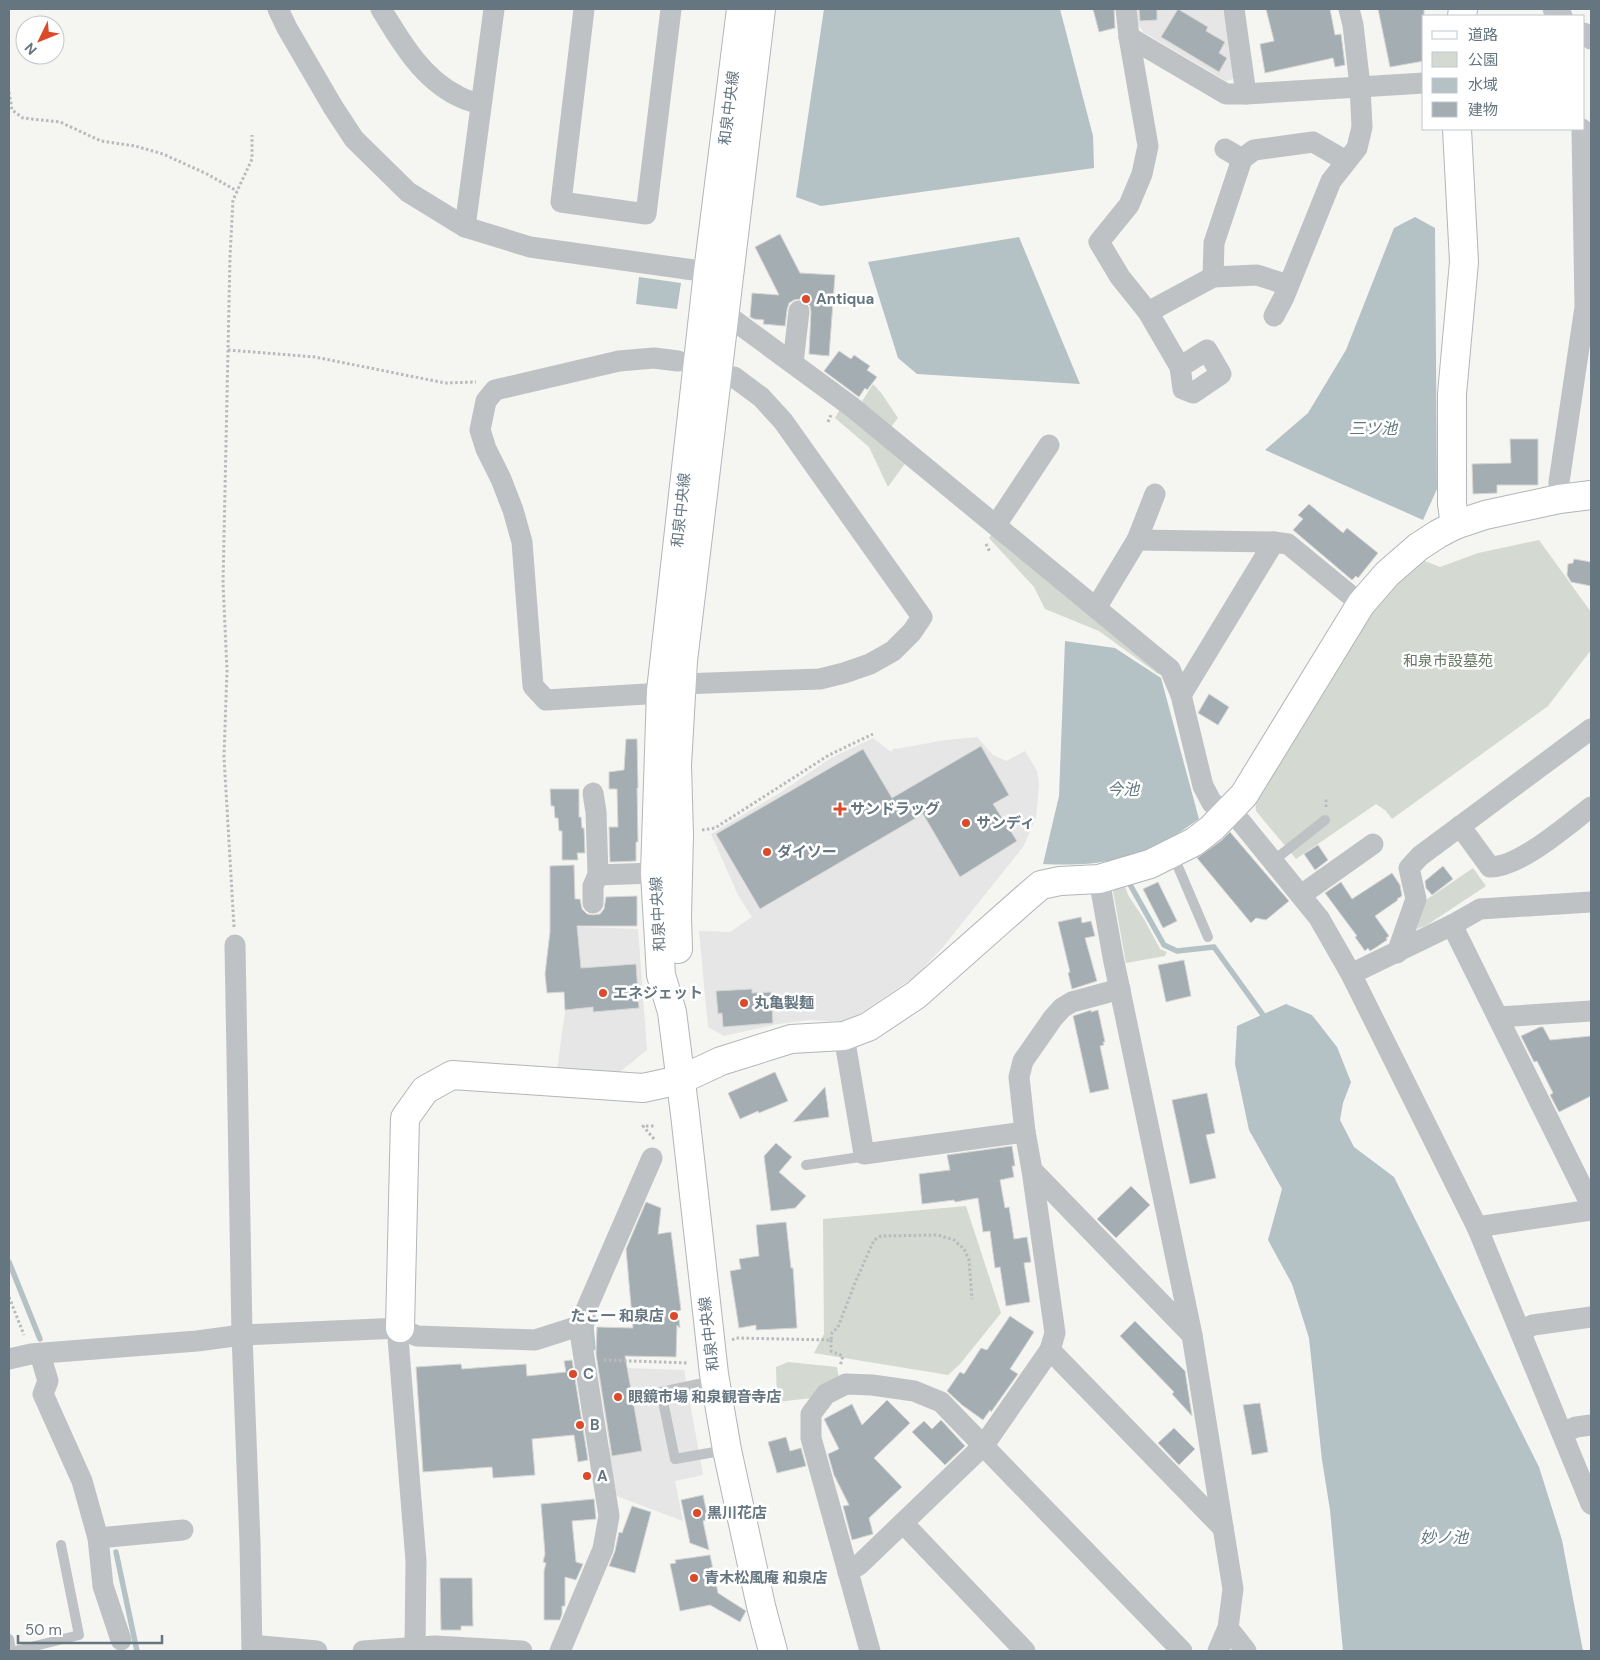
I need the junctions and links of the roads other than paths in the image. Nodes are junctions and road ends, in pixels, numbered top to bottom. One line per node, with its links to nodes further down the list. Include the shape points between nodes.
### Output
1 (278, 9): 19 (street, via 354,139 408,192)
2 (381, 9): 15 (street, via 428,75 458,96)
3 (494, 9): 15 (street)
4 (584, 9): 5 (street, via 561,202 646,214)
5 (671, 9)
6 (741, 9): 20 (street, 和泉中央線)
7 (761, 9): 26 (street, 和泉中央線)
8 (1126, 9): 11 (street)
9 (1234, 9): 14 (street)
10 (1349, 9): 13 (street)
11 (1129, 37): 14 (street, via 1226,94); 24 (street, via 1148,146 1142,174 1128,204 1099,242 1120,277)
12 (1422, 83): 13 (street)
13 (1360, 86): 14 (street); 18 (street, via 1362,127 1357,148)
14 (1246, 94)
15 (480, 104): 19 (street)
16 (1457, 130): 37 (street, via 1464,262 1452,394 1452,504)
17 (1582, 130): 30 (street)
18 (1346, 161): 21 (street, via 1313,142 1234,154 1214,243); 22 (street, via 1331,181)
19 (465, 227): 20 (street, via 530,247)
20 (708, 272): 42 (street, 和泉中央線)
21 (1213, 277): 22 (street, via 1257,274); 24 (street)
22 (1288, 284): 25 (street)
23 (799, 312): 28 (street)
24 (1148, 312): 29 (street)
25 (1274, 316)
26 (724, 317): 28 (street, via 735,321); 42 (street, 和泉中央線, via 683,661)
27 (678, 361): 42 (street, via 654,358 619,361 495,390 486,401 480,430 513,510 522,542 533,686 546,700 646,694)
28 (793, 363): 36 (street)
29 (1180, 367)
30 (1584, 370): 35 (street, via 1559,482)
31 (734, 377): 42 (street, via 762,397 783,421 922,617 893,651 844,673 811,680)
32 (1049, 444): 36 (street)
33 (1155, 494): 38 (street)
34 (1591, 495): 35 (street)
35 (1560, 498): 37 (street)
36 (996, 525): 41 (street)
37 (1455, 525): 40 (street, via 1418,547)
38 (1137, 540): 39 (street); 41 (street)
39 (1274, 542): 40 (street, via 1288,544); 43 (street)
40 (1360, 604): 47 (street, via 1244,795)
41 (1096, 608): 43 (street, via 1170,669)
42 (672, 688): 53 (street, 和泉中央線); 66 (street, 和泉中央線, via 679,835 679,951)
43 (1180, 695): 47 (street, via 1203,786 1212,803)
44 (1591, 730): 49 (street)
45 (600, 806): 54 (street)
46 (1591, 807): 49 (street, via 1521,858 1497,867 1490,867)
47 (1229, 812): 51 (street, via 1194,842); 52 (street)
48 (1325, 820): 52 (lane)
49 (1460, 826): 62 (street, via 1409,868 1416,899)
50 (1373, 844): 56 (street)
51 (1173, 854): 55 (street); 60 (lane)
52 (1273, 861): 56 (street)
53 (656, 873): 54 (street); 66 (street, 和泉中央線, via 661,976)
54 (598, 875): 58 (street, via 593,886)
55 (1099, 879): 64 (street); 68 (street, via 1042,885 916,995 868,1027)
56 (1301, 895): 63 (street, via 1319,918)
57 (1591, 902): 59 (street, via 1480,909)
58 (593, 903)
59 (1452, 925): 62 (street); 67 (street)
60 (1208, 937)
61 (235, 945): 83 (street)
62 (1397, 953): 63 (street)
63 (1351, 974): 77 (street)
64 (1120, 989): 70 (street, via 1072,1002 1062,1008 1023,1061 1019,1077); 82 (street)
65 (1591, 1011): 67 (street)
66 (672, 1012): 69 (street, 和泉中央線)
67 (1498, 1017): 75 (street)
68 (844, 1036): 69 (street, via 791,1039 721,1061); 71 (street)
69 (680, 1080): 80 (street, via 643,1088 452,1075 424,1090 405,1118); 87 (street, 和泉中央線)
70 (1025, 1132): 71 (street); 74 (street)
71 (864, 1154): 73 (lane)
72 (652, 1158): 79 (street)
73 (806, 1165)
74 (1032, 1170): 82 (street); 84 (street, via 1055,1333)
75 (1591, 1206)
76 (1591, 1210): 77 (street)
77 (1477, 1228): 81 (street)
78 (1591, 1317): 81 (street, via 1533,1325)
79 (579, 1326): 80 (street, via 535,1340 417,1336); 108 (street, via 609,1516 603,1549)
80 (400, 1328): 83 (street); 102 (street, via 398,1338 416,1561)
81 (1521, 1331): 89 (street)
82 (1192, 1335): 94 (street)
83 (242, 1336): 85 (street); 103 (street)
84 (1050, 1350): 90 (street); 94 (street)
85 (36, 1354): 86 (street); 96 (street, via 48,1381 43,1394 82,1481)
86 (9, 1359)
87 (715, 1381): 91 (street, 和泉中央線); 91 (lane, via 661,1392 675,1458)
88 (1591, 1425): 89 (street)
89 (1562, 1433): 92 (street)
90 (984, 1445): 93 (street); 98 (street, via 941,1402 914,1391 846,1384 826,1394 811,1414 811,1438); 112 (street)
91 (727, 1450): 109 (street, 和泉中央線)
92 (1591, 1504)
93 (903, 1523): 98 (street); 111 (street)
94 (1223, 1528): 99 (street, via 1233,1589)
95 (183, 1530): 96 (street)
96 (98, 1538): 101 (street, via 104,1586)
97 (61, 1545): 104 (lane, via 79,1635)
98 (848, 1572): 110 (street)
99 (1228, 1628): 113 (street); 114 (street)
100 (9, 1639): 104 (lane)
101 (121, 1640)
102 (416, 1647): 106 (street); 107 (street)
103 (252, 1648): 105 (street)
104 (13, 1651)
105 (317, 1651)
106 (363, 1651)
107 (522, 1651)
108 (560, 1651)
109 (773, 1651)
110 (870, 1651)
111 (1025, 1651)
112 (1182, 1651)
113 (1218, 1651)
114 (1246, 1651)

